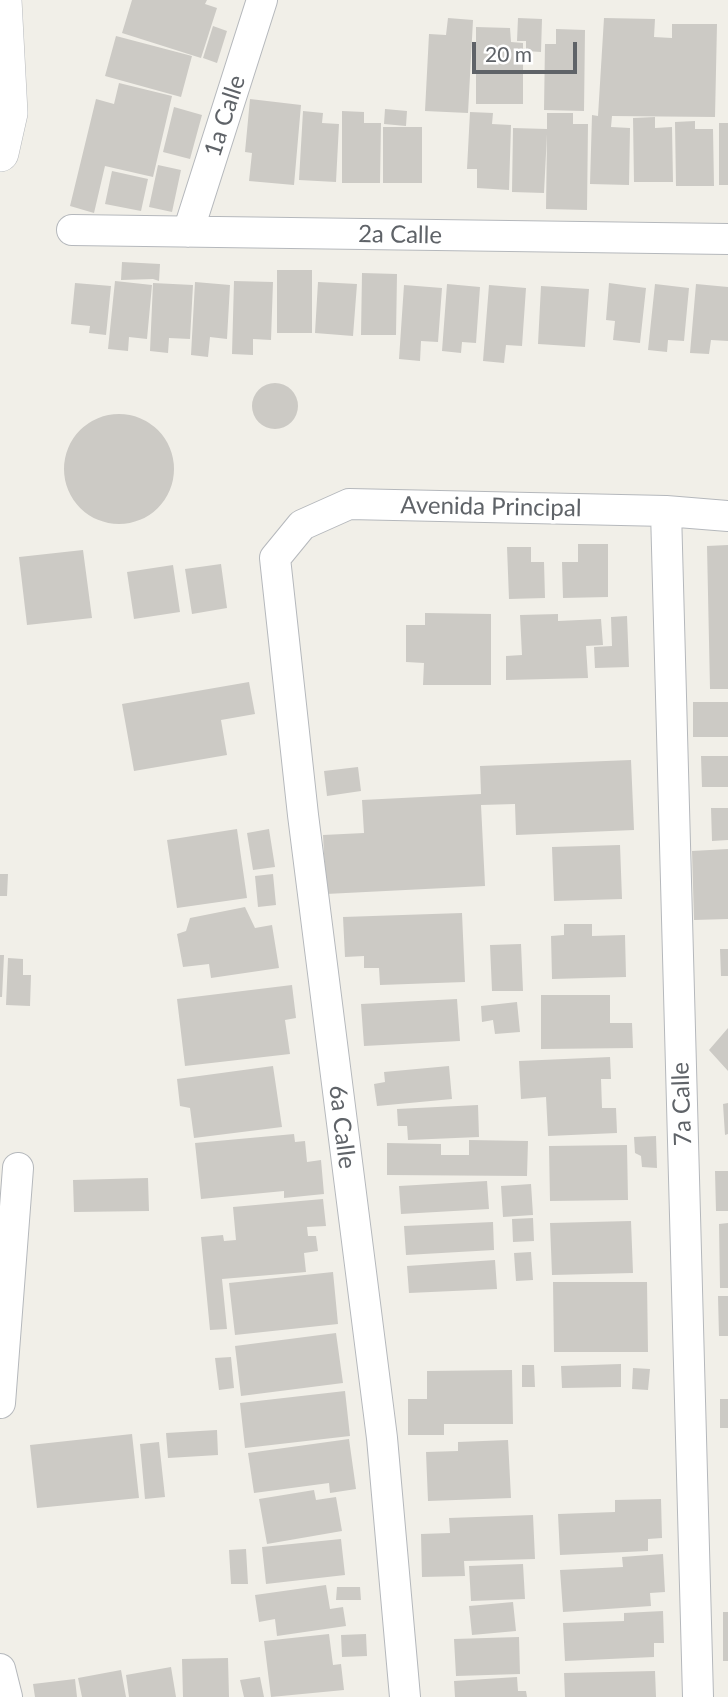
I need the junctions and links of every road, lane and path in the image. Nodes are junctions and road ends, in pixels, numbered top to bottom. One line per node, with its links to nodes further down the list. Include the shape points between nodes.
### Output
1 (3, 0): 3 (street, via 9,113)
2 (262, 0): 5 (street, 1a Calle)
3 (0, 153)
4 (72, 230): 5 (street, 2a Calle)
5 (188, 232): 6 (street, 2a Calle)
6 (728, 239)
7 (666, 511): 8 (street, Avenida Principal); 9 (street, Avenida Principal, via 349,504 302,525); 15 (street, 7a Calle)
8 (728, 516)
9 (275, 558): 14 (street, 6a Calle, via 382,1438)
10 (18, 1168): 11 (street)
11 (0, 1403)
12 (0, 1669): 13 (street)
13 (7, 1697)
14 (405, 1697)
15 (698, 1697)

